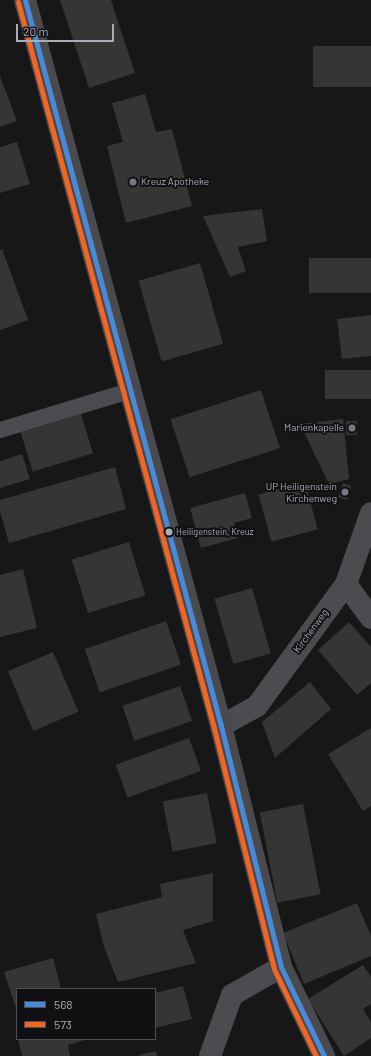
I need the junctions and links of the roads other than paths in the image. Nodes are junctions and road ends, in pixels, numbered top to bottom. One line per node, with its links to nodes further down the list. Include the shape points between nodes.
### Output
1 (25, 0): 2 (main road)
2 (129, 391): 3 (lane); 7 (main road)
3 (0, 430)
4 (371, 513): 5 (street, Kirchenweg)
5 (346, 584): 6 (street); 7 (street, Kirchenweg, via 257,706)
6 (371, 618)
7 (221, 726): 8 (main road)
8 (281, 967): 9 (street, via 232,995); 10 (main road)
9 (210, 1056)
10 (324, 1056)

